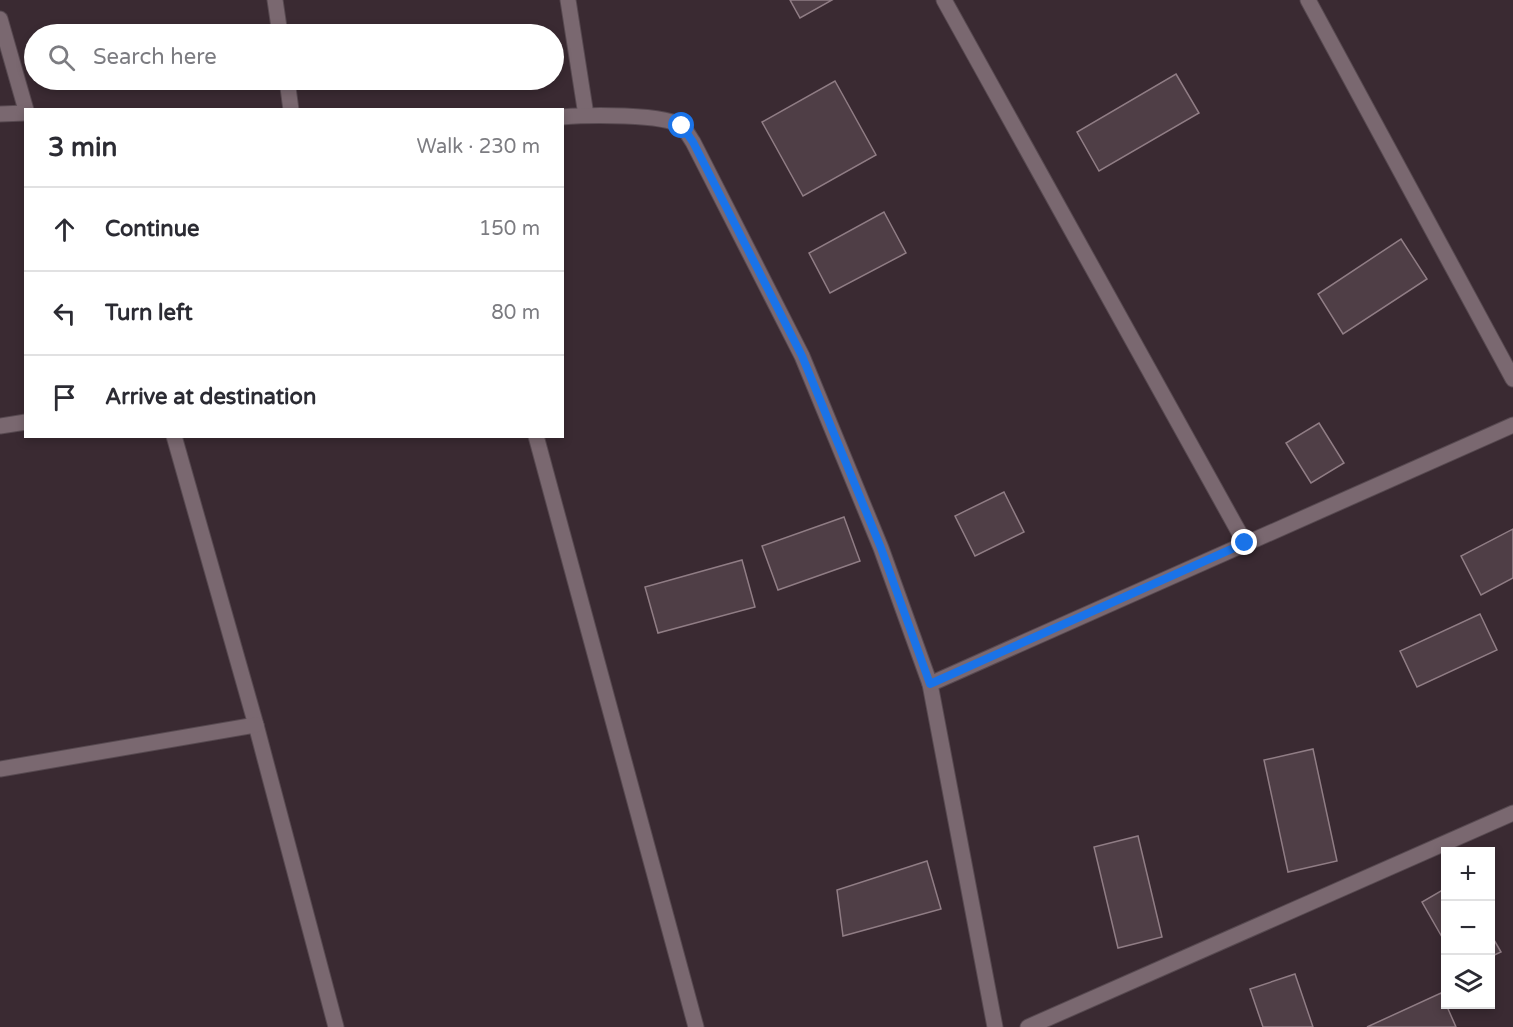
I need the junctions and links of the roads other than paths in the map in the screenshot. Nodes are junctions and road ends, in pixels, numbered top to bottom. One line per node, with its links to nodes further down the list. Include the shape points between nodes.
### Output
1 (275, 0): 6 (street)
2 (568, 0): 12 (street)
3 (944, 0): 20 (street)
4 (1308, 0): 14 (street)
5 (0, 19): 8 (street)
6 (279, 24)
7 (288, 90): 9 (street)
8 (25, 108)
9 (291, 108)
10 (24, 111): 11 (street)
11 (0, 114)
12 (586, 116): 13 (street); 21 (street, via 662,119 682,126 693,142 802,356 881,548)
13 (564, 117)
14 (1513, 379)
15 (24, 422): 17 (street)
16 (1513, 424): 20 (street)
17 (0, 426)
18 (175, 438): 22 (street)
19 (537, 438): 26 (street)
20 (1245, 543): 21 (street)
21 (930, 684): 27 (street)
22 (256, 725): 23 (street); 25 (street)
23 (0, 769)
24 (1513, 813): 28 (street)
25 (336, 1027)
26 (696, 1027)
27 (995, 1027)
28 (1028, 1027)

